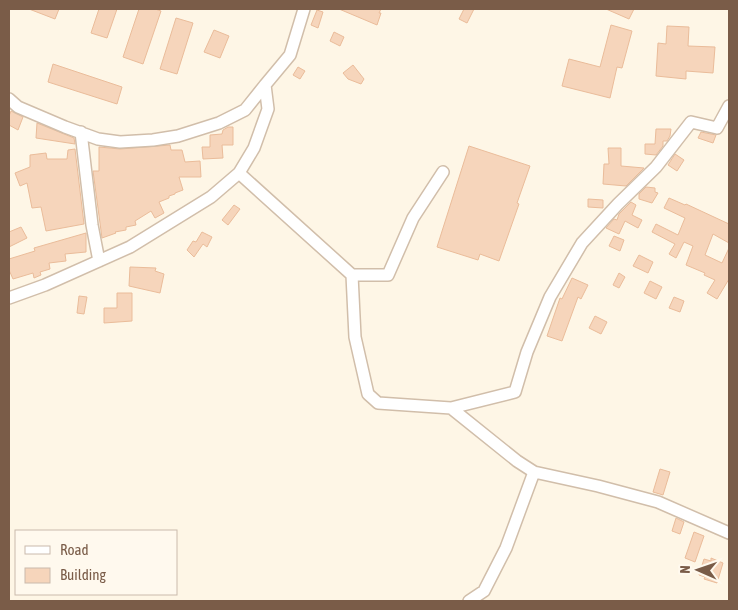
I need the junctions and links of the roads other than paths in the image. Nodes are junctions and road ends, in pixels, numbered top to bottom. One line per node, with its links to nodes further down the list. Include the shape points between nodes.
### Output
1 (304, 9): 2 (street, via 290,55)
2 (265, 85): 5 (street, via 245,110 219,123 178,136 120,142 98,139); 7 (street, via 268,109 254,148)
3 (9, 100): 5 (street, via 18,107)
4 (729, 106): 11 (street, via 717,128 691,122 656,168 582,243 550,297 527,352 515,392)
5 (81, 132): 8 (street)
6 (444, 172): 9 (street, via 413,218 388,275)
7 (239, 173): 8 (street, via 211,197 160,230); 9 (street)
8 (99, 261): 10 (street, via 45,285)
9 (352, 275): 11 (street, via 355,337 368,394 378,403)
10 (10, 294)
11 (451, 408): 12 (street)
12 (534, 472): 13 (street, via 658,502); 14 (street, via 506,548 484,591)
13 (729, 534)
14 (469, 601)

